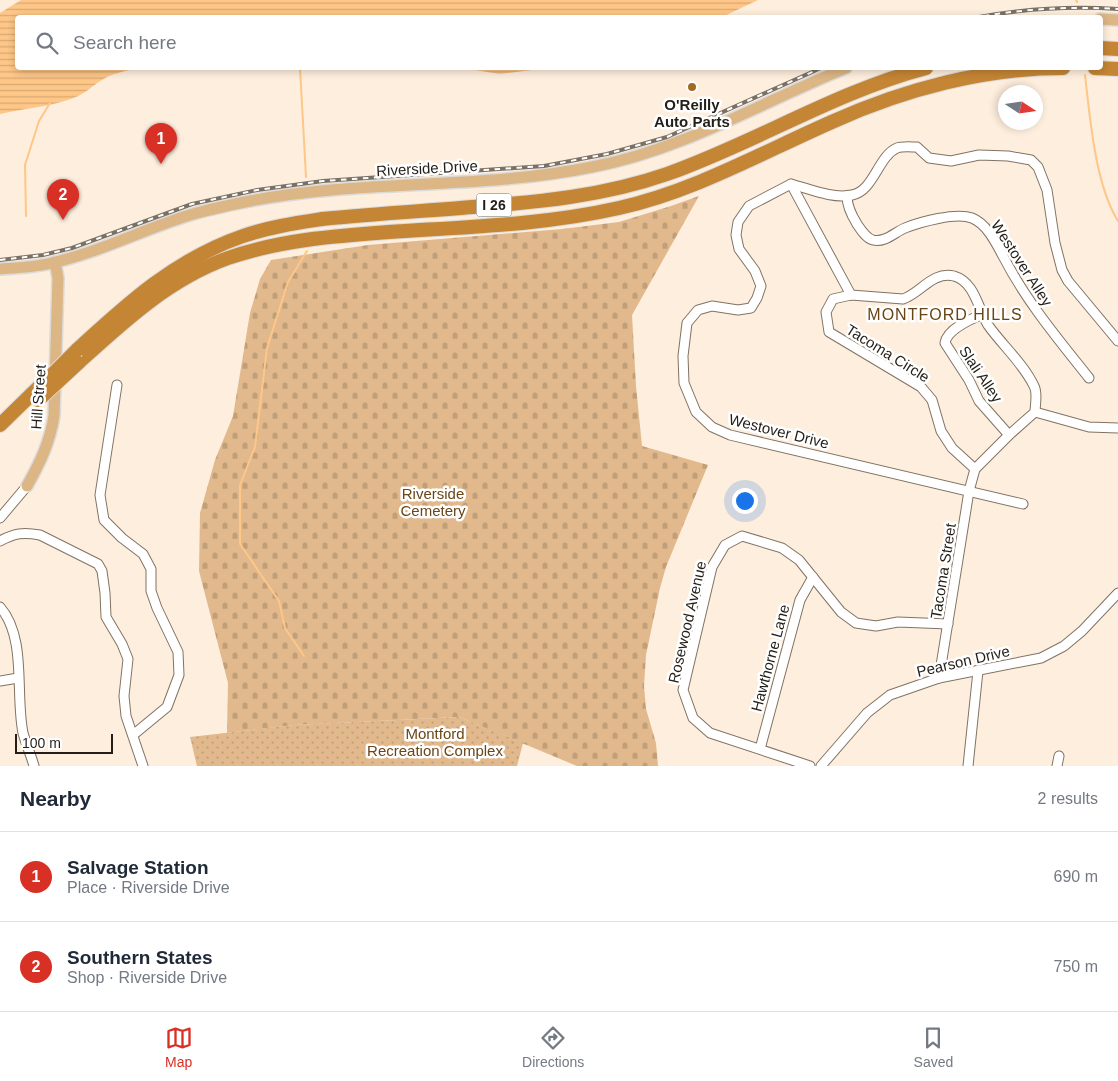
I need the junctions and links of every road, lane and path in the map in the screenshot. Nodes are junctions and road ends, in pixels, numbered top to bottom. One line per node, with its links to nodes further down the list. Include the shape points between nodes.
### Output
1 (1103, 19): 2 (main road)
2 (1118, 20)
3 (1103, 48): 4 (highway)
4 (1118, 49)
5 (1103, 68): 6 (highway)
6 (1118, 69)
7 (841, 70): 12 (main road, Riverside Drive, via 706,130 625,160 535,176 346,188 277,196 190,215)
8 (918, 70): 17 (highway, I 26, via 848,94 699,162 618,188 551,200 322,219 243,236 169,272 139,295)
9 (1035, 70): 17 (highway, I 26, via 992,73 910,92 834,120 705,180 622,208 528,222 320,238 249,252 216,264 169,288)
10 (791, 184): 11 (street, via 825,194); 14 (street); 27 (street, Westover Drive, via 749,206 738,222 739,249 755,271 761,286 750,308 738,310 712,306 698,310 687,323 684,383 696,412 712,427 730,435)
11 (847, 196): 16 (street, via 864,189 883,161 898,148 917,147 930,158 951,161 979,155 1031,160 1038,167 1047,190 1062,270); 18 (street, Westover Alley, via 857,224 875,240 887,238 904,228 947,218 966,217 978,222 995,241 1045,323)
12 (55, 262): 13 (main road, Riverside Drive); 26 (main road, Hill Street, via 58,278 54,416 46,451)
13 (0, 269)
14 (851, 295): 15 (street, Tacoma Circle, via 903,299 930,280 954,276 968,285); 25 (street, Tacoma Circle, via 833,299 826,312 829,332 921,387 932,400 941,431 952,448)
15 (983, 314): 20 (street, Tacoma Circle, via 1035,388); 23 (street, Slali Alley, via 949,334 945,343 979,401)
16 (1118, 341)
17 (78, 357): 21 (highway, I 26, bridge, via 42,385); 24 (highway, I 26, bridge)
18 (1089, 378)
19 (117, 385): 39 (street, via 100,495 104,520 143,554 150,569 151,591 157,608 178,652 178,675 167,707)
20 (1035, 412): 22 (street, via 1089,427); 23 (street)
21 (0, 425)
22 (1118, 428)
23 (1009, 435): 25 (street)
24 (0, 437)
25 (975, 469): 27 (street, Tacoma Street)
26 (28, 486): 29 (street, Hill Street)
27 (969, 492): 28 (street); 34 (street, Tacoma Street)
28 (1023, 504)
29 (0, 518)
30 (0, 541): 39 (street, via 13,534 40,535 98,564 102,572 106,617 128,659 124,696 126,716)
31 (813, 577): 34 (street, Rosewood Avenue, via 840,612 856,623 876,626 898,622); 40 (street, Hawthorne Lane, via 800,600); 40 (street, Rosewood Avenue, via 799,560 782,548 742,536 725,545 712,567 683,690 693,718 710,733)
32 (1118, 593): 35 (street, Pearson Drive, via 1064,646 1041,658)
33 (0, 607): 36 (street, via 16,643)
34 (948, 624): 37 (street, Tacoma Street)
35 (978, 671): 37 (street, Pearson Drive); 45 (street)
36 (18, 678): 38 (street); 41 (street, via 23,733)
37 (939, 678): 44 (street, Pearson Drive, via 890,695 867,713)
38 (0, 681)
39 (133, 735): 42 (street)
40 (760, 749): 43 (street, Rosewood Avenue)
41 (34, 766)
42 (143, 766)
43 (810, 766)
44 (821, 766)
45 (968, 766)

